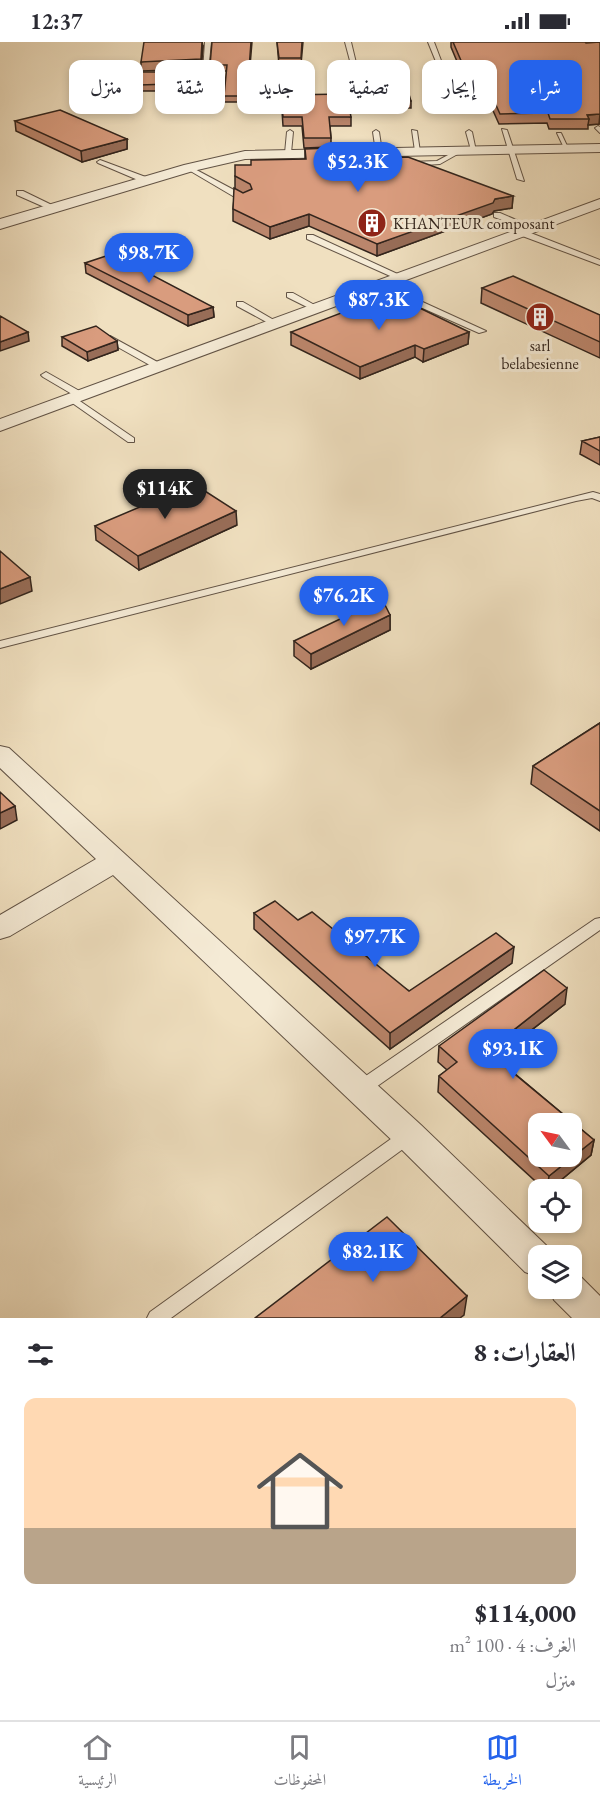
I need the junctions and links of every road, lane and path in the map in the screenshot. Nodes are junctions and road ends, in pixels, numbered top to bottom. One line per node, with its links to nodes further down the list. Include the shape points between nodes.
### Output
1 (198, 42): 2 (lane)
2 (208, 42): 5 (lane)
3 (348, 42): 6 (lane)
4 (430, 42): 7 (lane)
5 (207, 60)
6 (353, 60)
7 (438, 60)
8 (504, 130): 17 (lane)
9 (414, 131): 18 (lane)
10 (290, 132): 20 (lane)
11 (376, 132): 19 (lane)
12 (469, 132): 16 (lane)
13 (559, 134): 15 (lane)
14 (600, 148): 15 (street)
15 (567, 149): 17 (street)
16 (467, 150): 17 (street); 18 (street); 22 (lane, via 438,163)
17 (509, 150): 24 (lane)
18 (418, 151): 19 (street)
19 (379, 152): 20 (street, via 334,158)
20 (288, 153): 23 (street, via 245,156)
21 (100, 162): 25 (lane)
22 (404, 164)
23 (189, 168): 25 (street); 27 (lane)
24 (521, 179)
25 (148, 181): 29 (street)
26 (20, 194): 29 (lane)
27 (246, 200)
28 (600, 203): 32 (street)
29 (54, 208): 31 (street)
30 (497, 215): 32 (lane)
31 (0, 224)
32 (526, 230): 34 (lane); 35 (street)
33 (310, 237): 35 (lane)
34 (600, 263)
35 (400, 277): 36 (street)
36 (378, 285): 39 (street); 41 (lane)
37 (290, 295): 39 (lane)
38 (240, 304): 40 (lane)
39 (316, 308): 40 (street)
40 (275, 323): 43 (street)
41 (482, 331)
42 (111, 339): 43 (lane)
43 (158, 366): 45 (street)
44 (46, 375): 45 (lane)
45 (76, 397): 46 (street); 47 (lane)
46 (0, 425)
47 (131, 440)
48 (600, 498): 49 (lane, via 576,498)
49 (0, 645)
50 (0, 754): 51 (street)
51 (115, 861): 53 (street); 54 (street)
52 (600, 923): 54 (lane)
53 (0, 928)
54 (360, 1089): 55 (street)
55 (409, 1135): 56 (street); 58 (lane)
56 (528, 1251)
57 (578, 1299): 59 (street)
58 (156, 1318)
59 (597, 1318)

